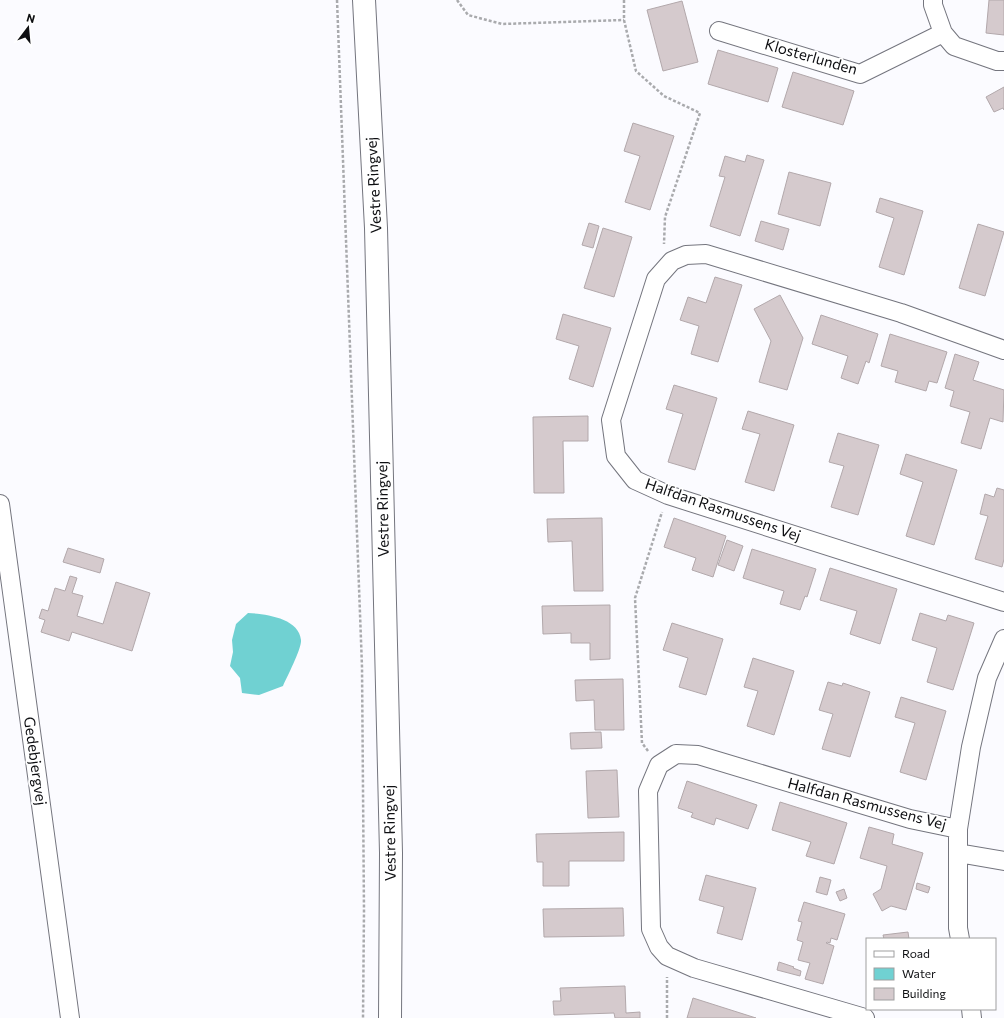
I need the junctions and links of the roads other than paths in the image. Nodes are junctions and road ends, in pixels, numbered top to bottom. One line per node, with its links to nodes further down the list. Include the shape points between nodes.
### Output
1 (364, 0): 15 (main road, Vestre Ringvej, via 376,236 391,853)
2 (933, 0): 4 (street)
3 (719, 31): 4 (street, Klosterlunden, via 860,74)
4 (943, 33): 5 (street, via 954,46 997,61)
5 (1004, 61)
6 (1004, 350): 8 (street, Halfdan Rasmussens Vej, via 901,313 706,254 686,255 672,261 656,279 611,420 616,456 635,480 668,495)
7 (0, 504): 14 (street, Gedebjergvej)
8 (1004, 602)
9 (1004, 639): 10 (street, Halfdan Rasmussens Vej, via 988,678 973,739)
10 (958, 829): 11 (street, Halfdan Rasmussens Vej); 16 (street, Halfdan Rasmussens Vej, via 910,819 698,755 676,754 659,765 648,791 651,929 659,947 667,956 694,968)
11 (958, 853): 12 (street); 13 (street, Halfdan Rasmussens Vej)
12 (1004, 861)
13 (960, 938)
14 (70, 1018)
15 (390, 1018)
16 (865, 1018)

